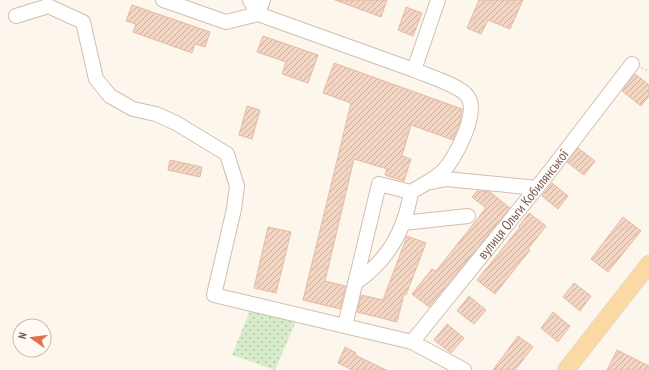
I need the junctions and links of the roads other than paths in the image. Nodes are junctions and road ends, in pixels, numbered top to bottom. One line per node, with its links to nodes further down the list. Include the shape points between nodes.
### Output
1 (163, 0): 5 (street, via 226,22)
2 (250, 0): 5 (street)
3 (263, 0): 5 (street)
4 (438, 0): 8 (street)
5 (258, 14): 8 (street)
6 (16, 16): 16 (street, via 48,6 83,22 96,79 110,96 133,109 156,114 176,123 227,154 237,186 214,295)
7 (632, 64): 10 (street, вулиця Ольги Кобилянської)
8 (414, 70): 9 (street, via 459,89 469,98 472,110 456,156 442,172)
9 (426, 183): 10 (street, via 446,179); 11 (street)
10 (537, 188): 17 (street, вулиця Ольги Кобилянської)
11 (411, 192): 13 (street); 15 (street, via 379,184)
12 (468, 216): 13 (street)
13 (403, 223): 15 (street, via 385,257 369,274)
14 (649, 264): 19 (main road)
15 (355, 282): 16 (street)
16 (345, 326): 17 (street)
17 (412, 342): 18 (street)
18 (464, 370)
19 (566, 370)

